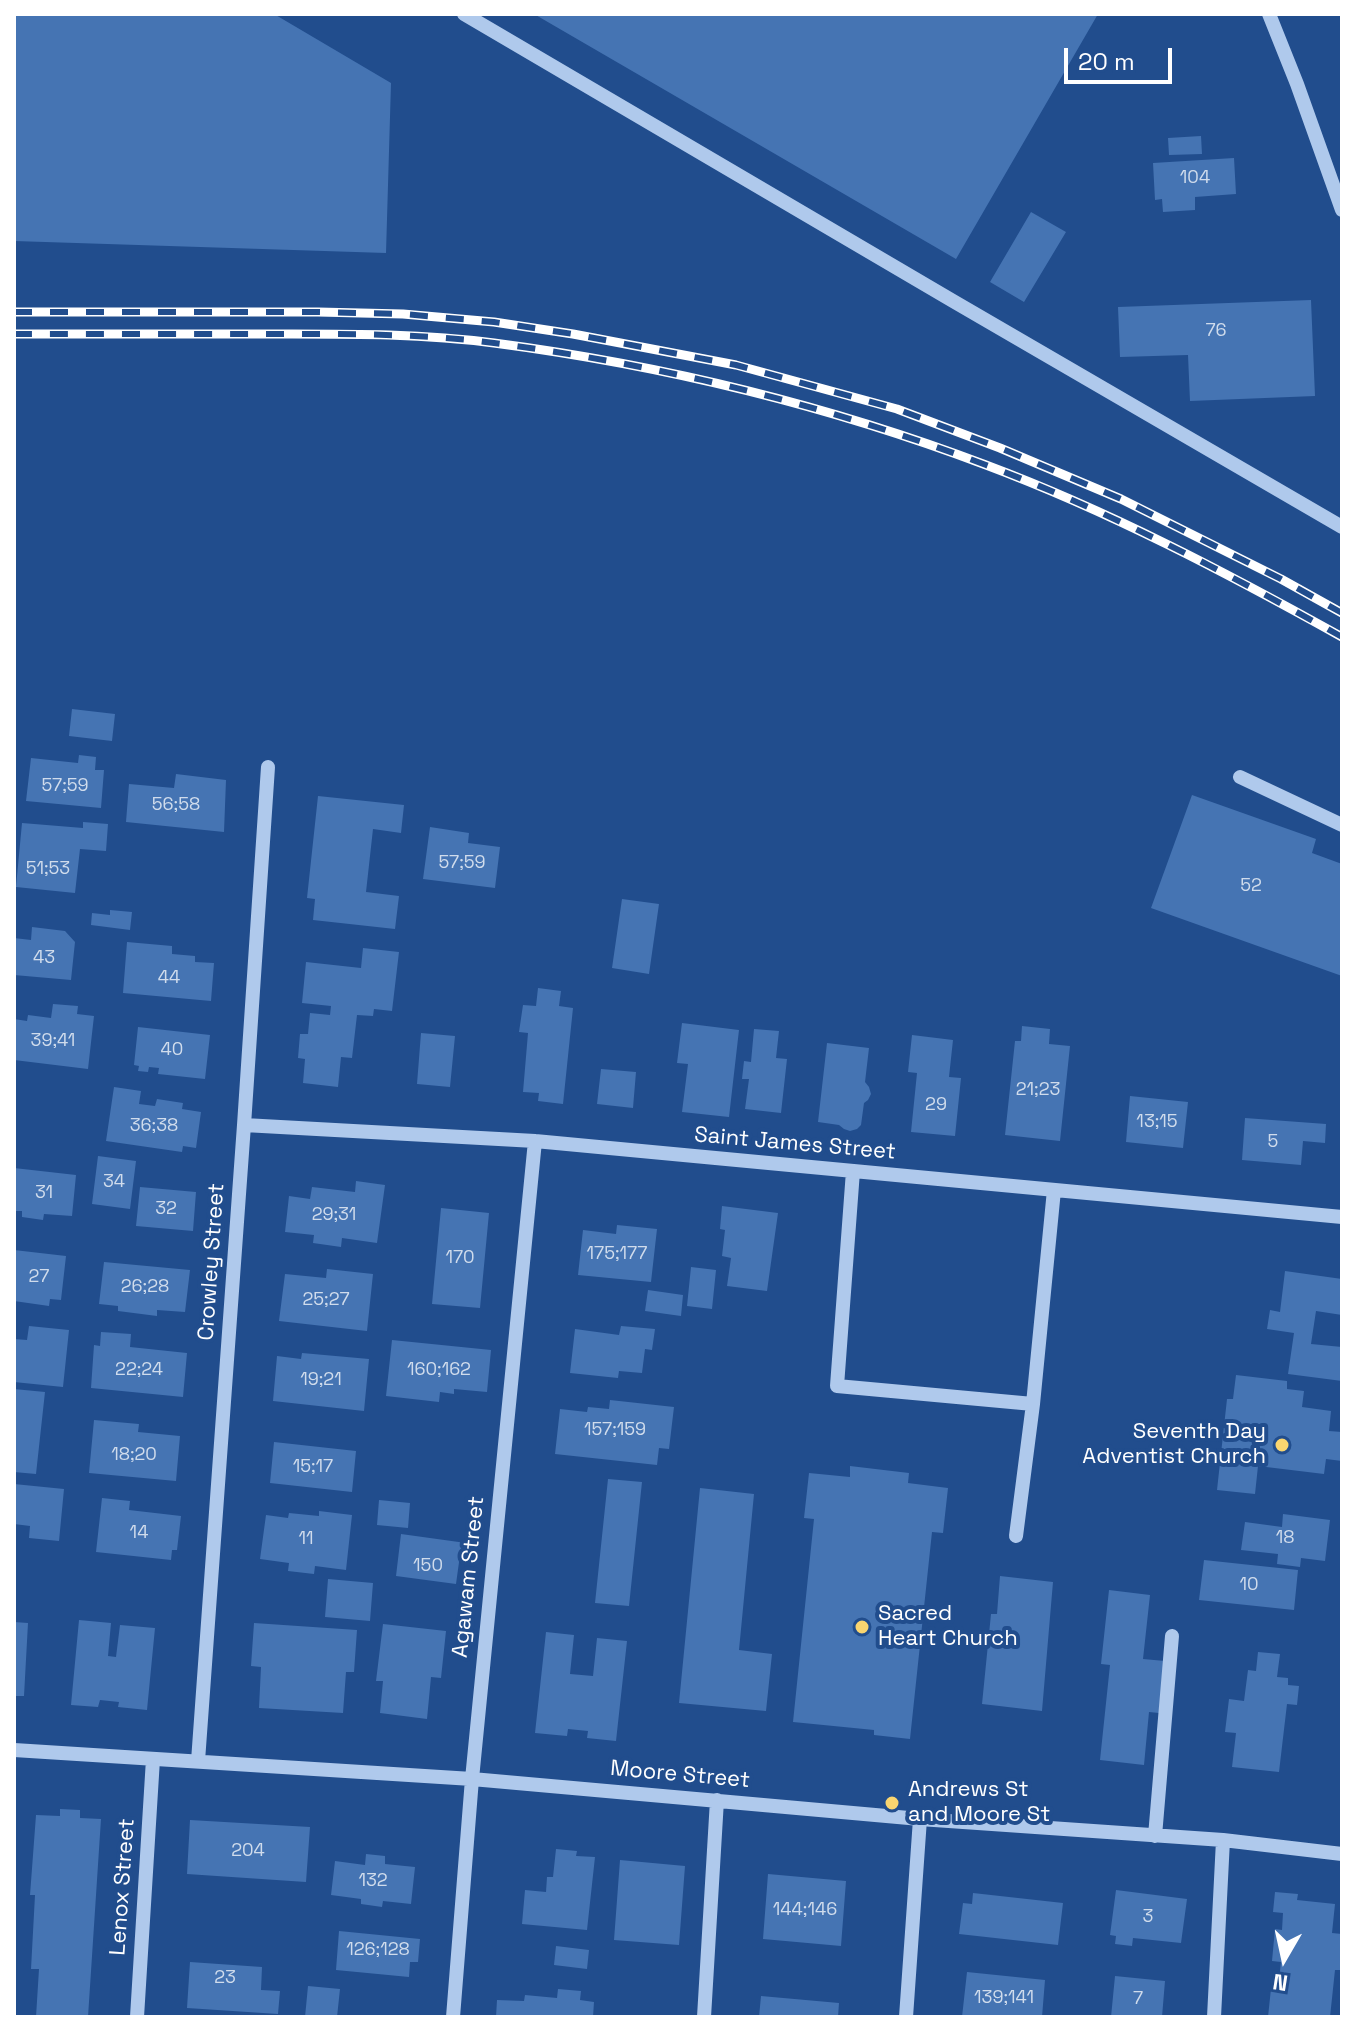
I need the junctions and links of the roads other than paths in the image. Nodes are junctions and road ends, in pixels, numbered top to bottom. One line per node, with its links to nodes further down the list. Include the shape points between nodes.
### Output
1 (464, 14): 4 (street)
2 (1269, 14): 3 (street)
3 (1342, 210)
4 (1342, 527)
5 (268, 767): 8 (street, Crowley Street)
6 (1240, 777): 7 (street)
7 (1342, 825)
8 (244, 1125): 9 (street, Saint James Street); 18 (street, Crowley Street)
9 (535, 1141): 10 (street, Saint James Street); 19 (street, Agawam Street)
10 (853, 1171): 11 (street, Saint James Street); 13 (street, via 837,1386)
11 (1054, 1190): 12 (street, Saint James Street); 13 (street)
12 (1342, 1217)
13 (1033, 1404): 14 (street)
14 (1016, 1536)
15 (1172, 1636): 22 (street)
16 (14, 1750): 17 (street, Moore Street)
17 (153, 1759): 18 (street, Moore Street); 25 (street, Lenox Street)
18 (198, 1761): 19 (street, Moore Street)
19 (472, 1779): 20 (street, Moore Street); 26 (street, Agawam Street)
20 (717, 1800): 21 (street, Moore Street); 27 (street)
21 (920, 1819): 22 (street, Moore Street); 28 (street)
22 (1155, 1836): 23 (street, Moore Street)
23 (1223, 1840): 24 (street, Moore Street); 29 (street)
24 (1342, 1854)
25 (137, 2017)
26 (453, 2017)
27 (704, 2017)
28 (906, 2017)
29 (1214, 2017)

